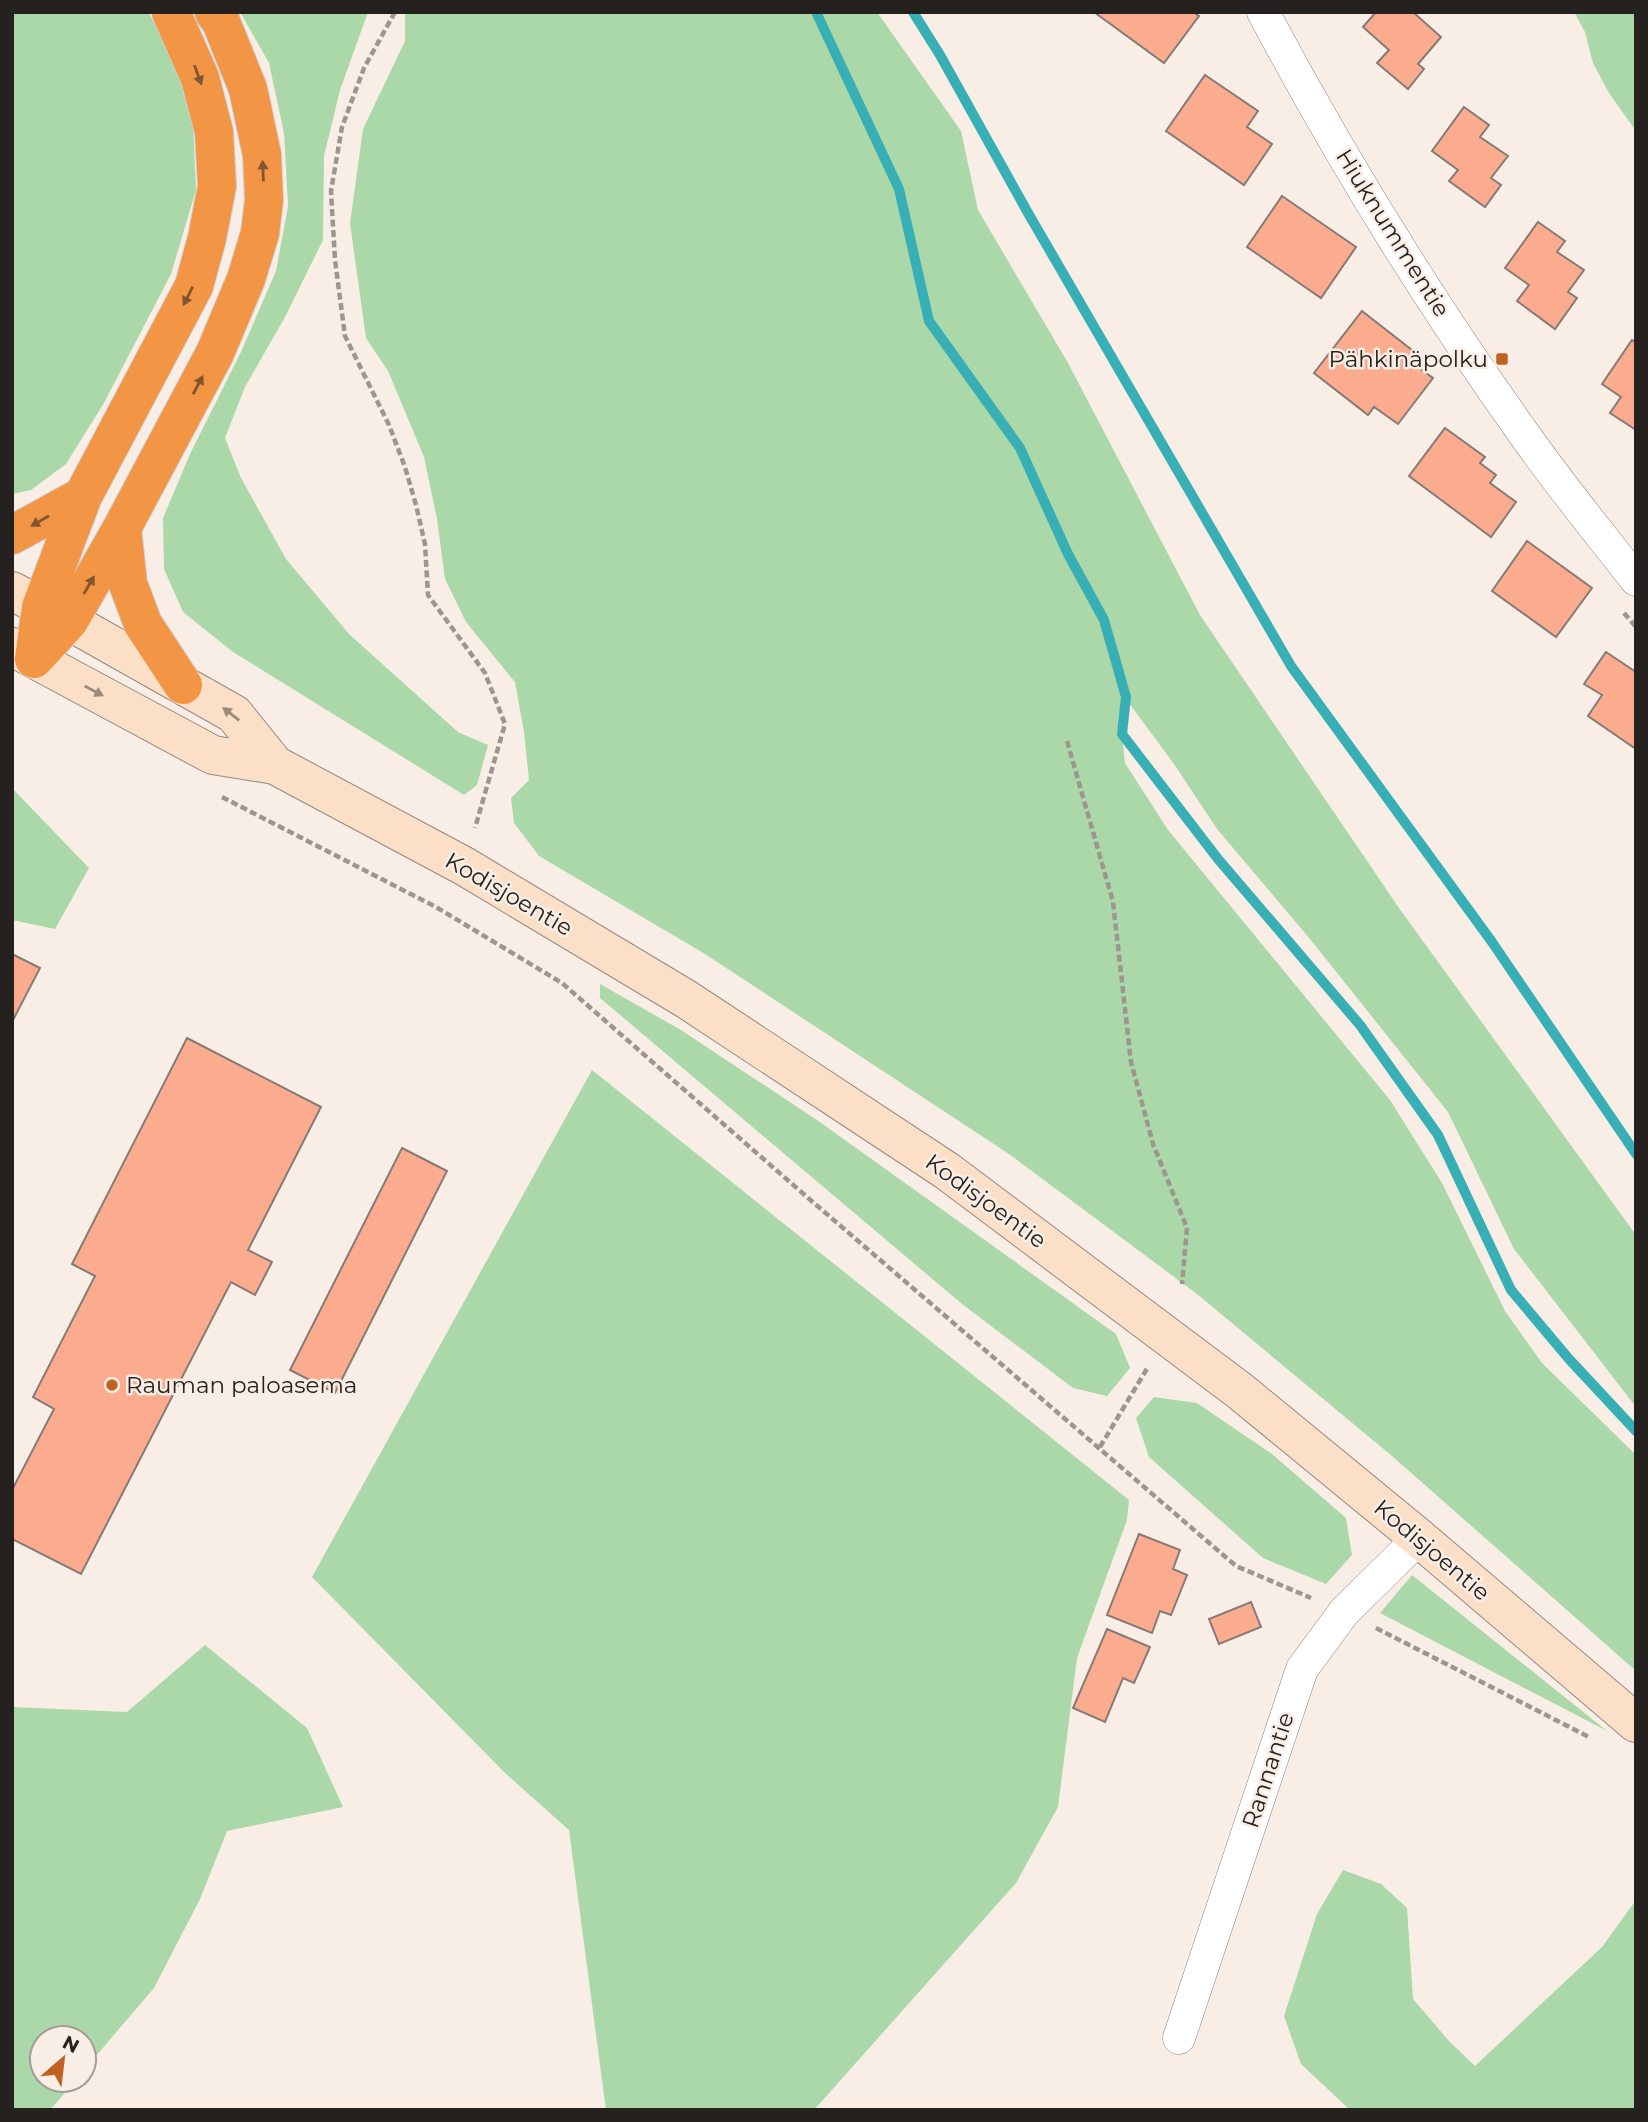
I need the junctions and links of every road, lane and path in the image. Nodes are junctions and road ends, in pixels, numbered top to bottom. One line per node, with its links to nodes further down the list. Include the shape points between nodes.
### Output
1 (171, 12): 5 (highway, one-way to 5, via 200,78 214,132 217,186 194,286)
2 (214, 12): 6 (highway, one-way to 2, via 215,354 260,233 262,155 248,89)
3 (395, 12): 15 (path, via 363,68 342,127 331,191 335,260 345,336 389,425 416,505 425,544 428,595 485,673 505,724)
4 (1263, 12): 8 (street, Hiuknummentie, via 1357,180 1431,296 1529,440)
5 (83, 496): 7 (highway, one-way to 7); 9 (highway)
6 (122, 528): 9 (highway, one-way to 6); 11 (highway, via 128,584 143,624)
7 (12, 535)
8 (1633, 571)
9 (41, 606): 10 (highway); 11 (street, Kodisjoentie)
10 (23, 653): 13 (street, Kodisjoentie, one-way to 13, via 213,755)
11 (183, 685): 13 (street, Kodisjoentie, one-way to 11, via 234,714)
12 (1067, 741): 16 (path, via 1113,902 1131,1062 1153,1144 1187,1227)
13 (275, 765): 15 (street, Kodisjoentie)
14 (217, 794): 18 (path, via 436,907 562,983)
15 (464, 866): 19 (street, Kodisjoentie, via 686,999 947,1171 1240,1391)
16 (1182, 1284)
17 (1148, 1367): 18 (path)
18 (1100, 1447): 20 (path, via 1237,1566)
19 (1419, 1538): 20 (street, Rannantie); 21 (street, Kodisjoentie)
20 (1343, 1612): 22 (path); 23 (street, Rannantie, via 1302,1669)
21 (1636, 1723)
22 (1600, 1743)
23 (1179, 2038)

